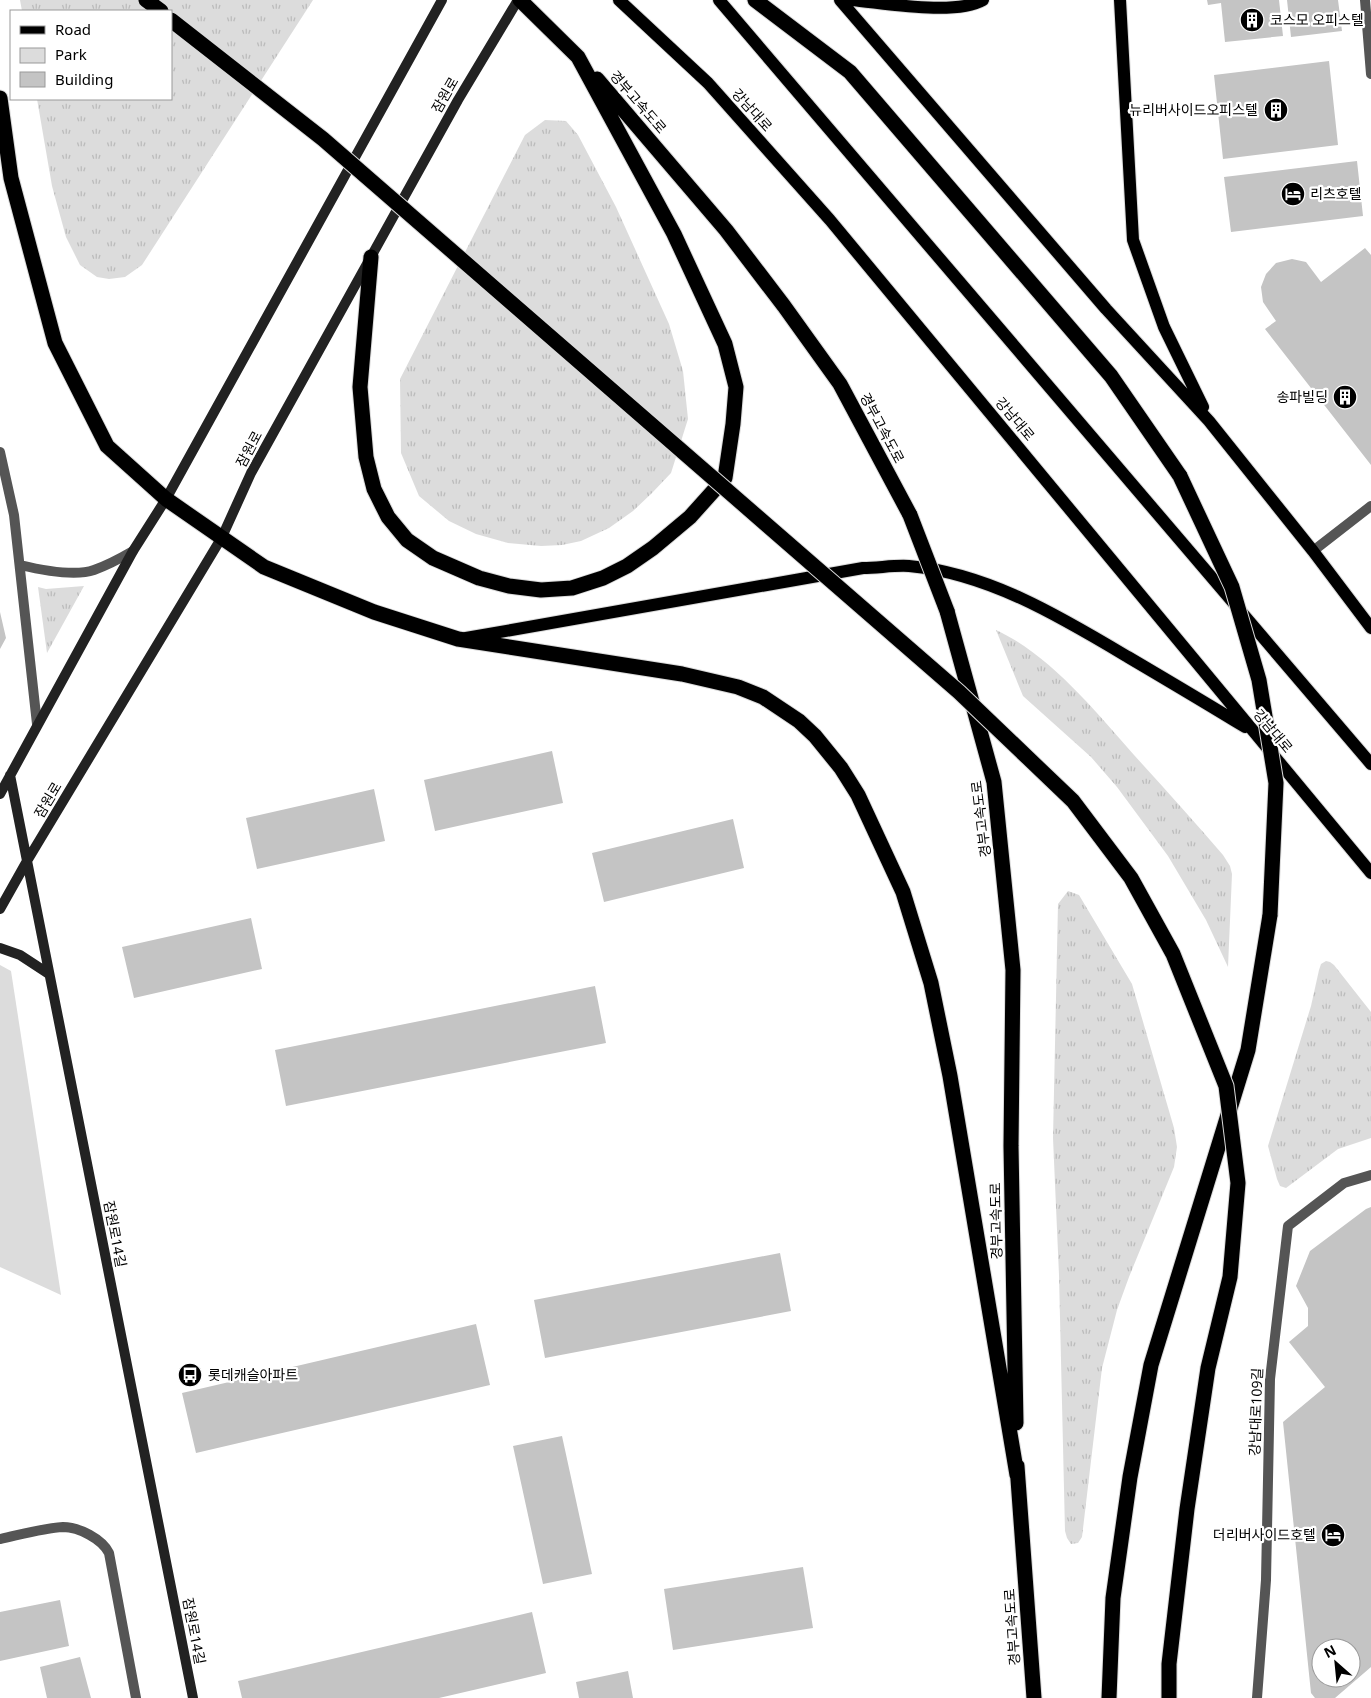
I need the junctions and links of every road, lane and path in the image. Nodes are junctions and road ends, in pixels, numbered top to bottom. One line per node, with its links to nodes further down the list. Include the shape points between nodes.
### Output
1 (146, 0): 12 (highway)
2 (442, 0): 20 (main road)
3 (519, 0): 14 (highway); 17 (main road, 잠원로, via 458,100)
4 (619, 0): 29 (main road, 강남대로, via 708,83 830,220)
5 (719, 0): 30 (main road)
6 (755, 0): 44 (highway, bridge, via 850,72 1111,376 1180,476 1232,587 1259,680 1276,783 1270,915 1248,1050 1151,1365 1130,1478 1113,1598)
7 (840, 0): 18 (main road, via 1106,310)
8 (851, 0): 9 (main road, via 938,8 966,6)
9 (983, 0)
10 (1120, 0): 18 (main road, via 1133,240 1164,327)
11 (1365, 0): 15 (street)
12 (160, 10)
13 (172, 21): 45 (highway, bridge, via 323,139 959,692 1073,801 1131,878 1173,954 1226,1086 1238,1183 1230,1276 1208,1368 1187,1509 1169,1664)
14 (578, 57): 17 (highway, via 674,234 725,344 736,387 724,478 690,517 627,566 572,588 540,590 479,578 433,558 407,540 388,517 374,489 366,456 360,387); 39 (highway, 경부고속도로, bridge, via 726,230 840,384 910,515 947,611 994,782 1013,970 1010,1146)
15 (1371, 74)
16 (0, 98): 20 (highway, via 11,178 55,343 107,446)
17 (371, 257): 22 (main road, 잠원로, via 251,474)
18 (1210, 421): 24 (main road)
19 (0, 452): 25 (street, via 14,515)
20 (166, 499): 22 (highway); 23 (main road)
21 (1371, 506): 24 (street)
22 (222, 537): 27 (highway, via 264,567 374,612); 33 (main road, 잠원로)
23 (134, 551): 25 (street, via 92,571 56,572); 28 (main road)
24 (1313, 551): 26 (main road)
25 (20, 565): 28 (street)
26 (1371, 628)
27 (458, 639): 29 (main road, via 863,568 908,566 950,573 988,585 1044,610 1077,626); 39 (highway, via 682,674 738,687 763,697 799,721 851,781 903,892 931,983 950,1076)
28 (37, 724): 31 (main road)
29 (1255, 732): 34 (main road, 강남대로)
30 (1371, 764)
31 (10, 776): 32 (main road); 33 (main road, 잠원로14길)
32 (0, 794)
33 (27, 861): 35 (main road, 잠원로); 37 (main road, 잠원로14길)
34 (1371, 873)
35 (0, 909)
36 (0, 948): 37 (main road, via 20,955)
37 (49, 974): 42 (main road, 잠원로14길)
38 (1371, 1175): 46 (street, 강남대로109길, via 1344,1182 1288,1226 1270,1379 1266,1580)
39 (1017, 1475): 43 (highway, 경부고속도로)
40 (0, 1539): 41 (street, via 64,1527 88,1534 105,1545)
41 (136, 1698)
42 (193, 1698)
43 (1034, 1698)
44 (1109, 1698)
45 (1169, 1698)
46 (1257, 1698)

